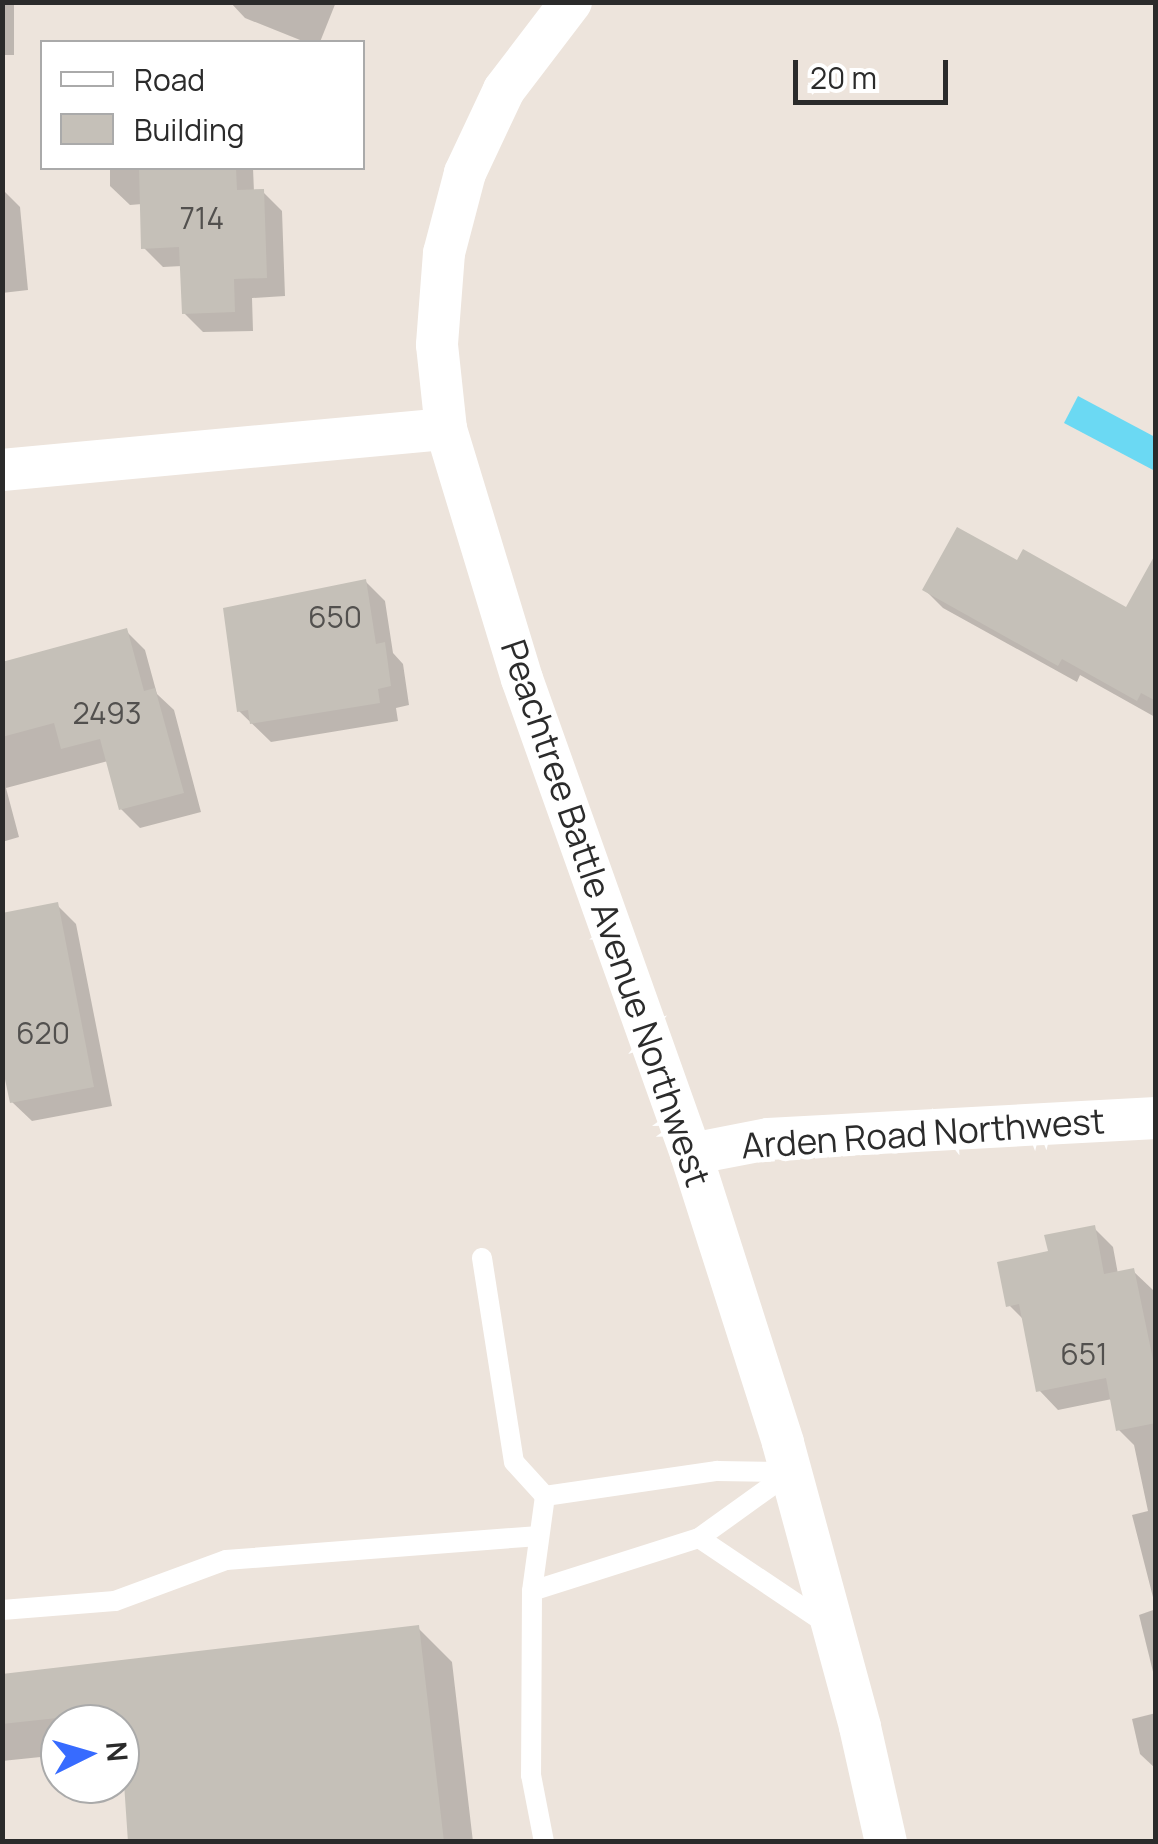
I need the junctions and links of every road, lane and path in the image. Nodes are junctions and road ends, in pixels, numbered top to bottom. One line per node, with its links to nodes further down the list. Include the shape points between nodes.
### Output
1 (571, 2): 2 (street, Peachtree Battle Avenue Northwest, via 504,90 465,173 442,271 437,345)
2 (446, 429): 3 (street); 5 (street, Peachtree Battle Avenue Northwest, via 522,679)
3 (2, 470)
4 (1156, 1118): 5 (street, Arden Road Northwest, via 768,1139)
5 (691, 1154): 7 (street, Peachtree Battle Avenue Northwest)
6 (482, 1258): 8 (lane, via 514,1462)
7 (791, 1472): 8 (lane, via 717,1471); 10 (lane); 13 (street, Peachtree Battle Avenue Northwest)
8 (545, 1496): 9 (lane)
9 (540, 1536): 11 (lane); 12 (lane, via 226,1560 116,1601)
10 (698, 1538): 11 (lane); 13 (lane)
11 (532, 1591): 14 (lane, via 531,1775)
12 (2, 1610)
13 (833, 1628): 15 (street, Peachtree Battle Avenue Northwest)
14 (544, 1842)
15 (886, 1842)

